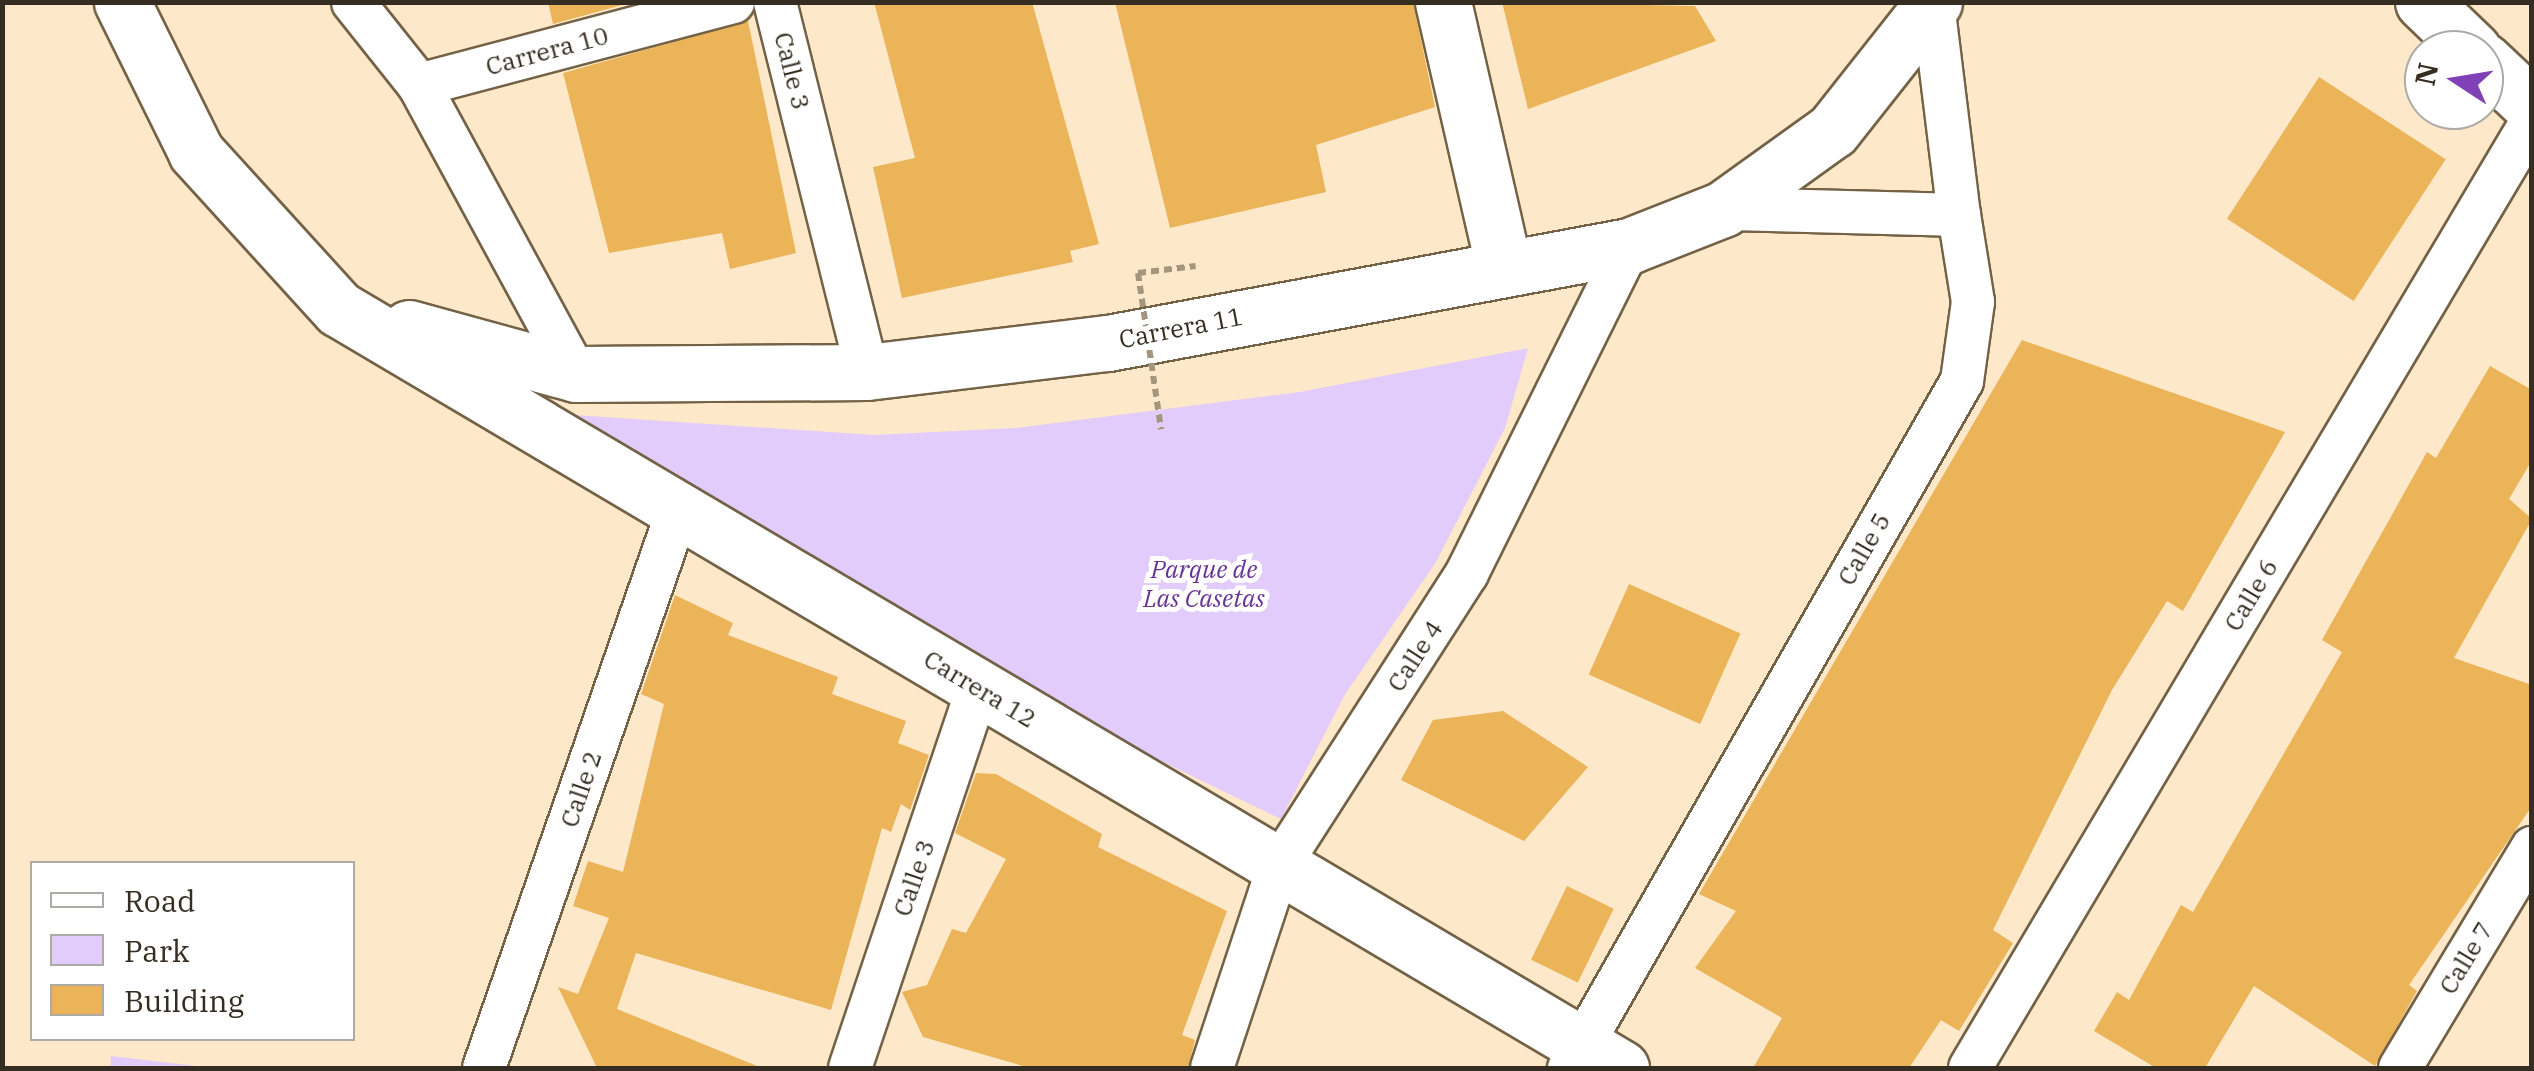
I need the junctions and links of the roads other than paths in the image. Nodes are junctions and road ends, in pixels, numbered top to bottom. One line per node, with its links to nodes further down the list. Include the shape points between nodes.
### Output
1 (122, 2): 17 (street, Carrera 12, via 196,152)
2 (353, 2): 10 (street)
3 (733, 2): 10 (street, Carrera 10)
4 (775, 2): 18 (street, Calle 3)
5 (1443, 2): 16 (street)
6 (2423, 2): 8 (street)
7 (1933, 3): 13 (street, Carrera 11, via 1833,130); 14 (street, Calle 5)
8 (2452, 30)
9 (2504, 80): 11 (street)
10 (418, 85): 19 (street)
11 (2532, 106)
12 (2532, 120): 28 (street, Calle 6)
13 (1724, 209): 14 (street); 15 (street, Carrera 11)
14 (1959, 215): 24 (street, Calle 5, via 1973,302 1962,381)
15 (1630, 246): 16 (street, Carrera 11); 23 (street, Calle 4, via 1468,573)
16 (1504, 265): 18 (street, Carrera 11, via 1108,343)
17 (338, 309): 19 (street, Carrera 11); 20 (street, Carrera 12)
18 (867, 372): 19 (street, Carrera 11)
19 (576, 374)
20 (678, 510): 21 (street, Carrera 12); 25 (street, Calle 2)
21 (978, 688): 23 (street, Carrera 12); 26 (street, Calle 3)
22 (2532, 848): 29 (street, Calle 7)
23 (1280, 866): 24 (street, Carrera 12); 27 (street, Calle 4)
24 (1589, 1060)
25 (484, 1068)
26 (850, 1068)
27 (1212, 1068)
28 (1970, 1068)
29 (2400, 1068)

